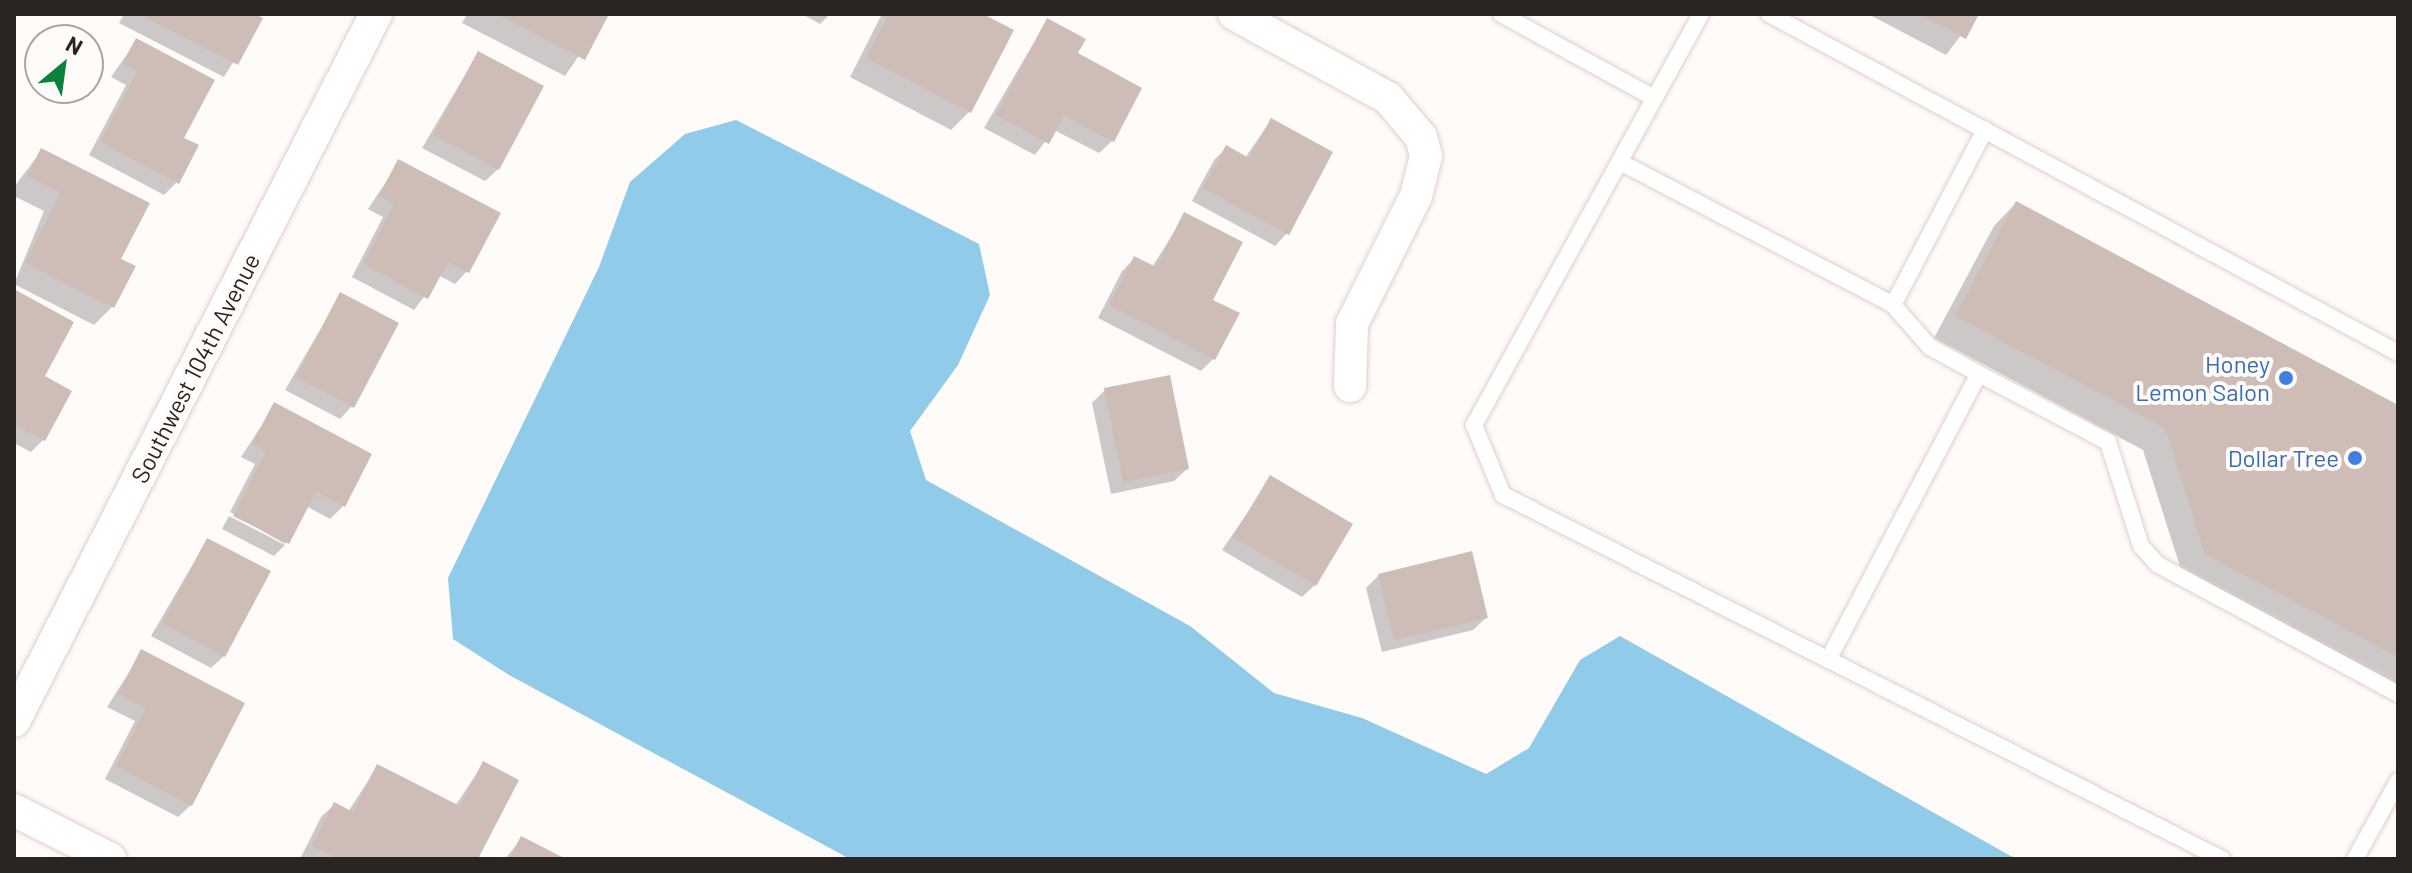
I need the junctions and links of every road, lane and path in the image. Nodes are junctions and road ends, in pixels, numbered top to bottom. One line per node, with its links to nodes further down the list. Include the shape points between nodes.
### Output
1 (376, 14): 15 (street, Southwest 104th Avenue)
2 (1234, 14): 12 (street, via 1388,98 1421,137 1426,156 1416,196 1352,324)
3 (1501, 14): 6 (lane)
4 (1701, 14): 6 (lane)
5 (1769, 14): 7 (lane)
6 (1654, 98): 8 (lane)
7 (1985, 130): 9 (lane); 10 (lane)
8 (1620, 162): 9 (lane); 13 (lane, via 1474,425 1503,495)
9 (1893, 305): 11 (lane, via 1930,347)
10 (2398, 353)
11 (1979, 374): 13 (lane); 14 (lane, via 2108,442 2141,546 2157,564)
12 (1350, 386)
13 (1828, 660): 19 (lane)
14 (2398, 694)
15 (14, 721)
16 (2398, 781): 20 (lane)
17 (14, 810): 18 (street)
18 (110, 859)
19 (2222, 859)
20 (2355, 859)

